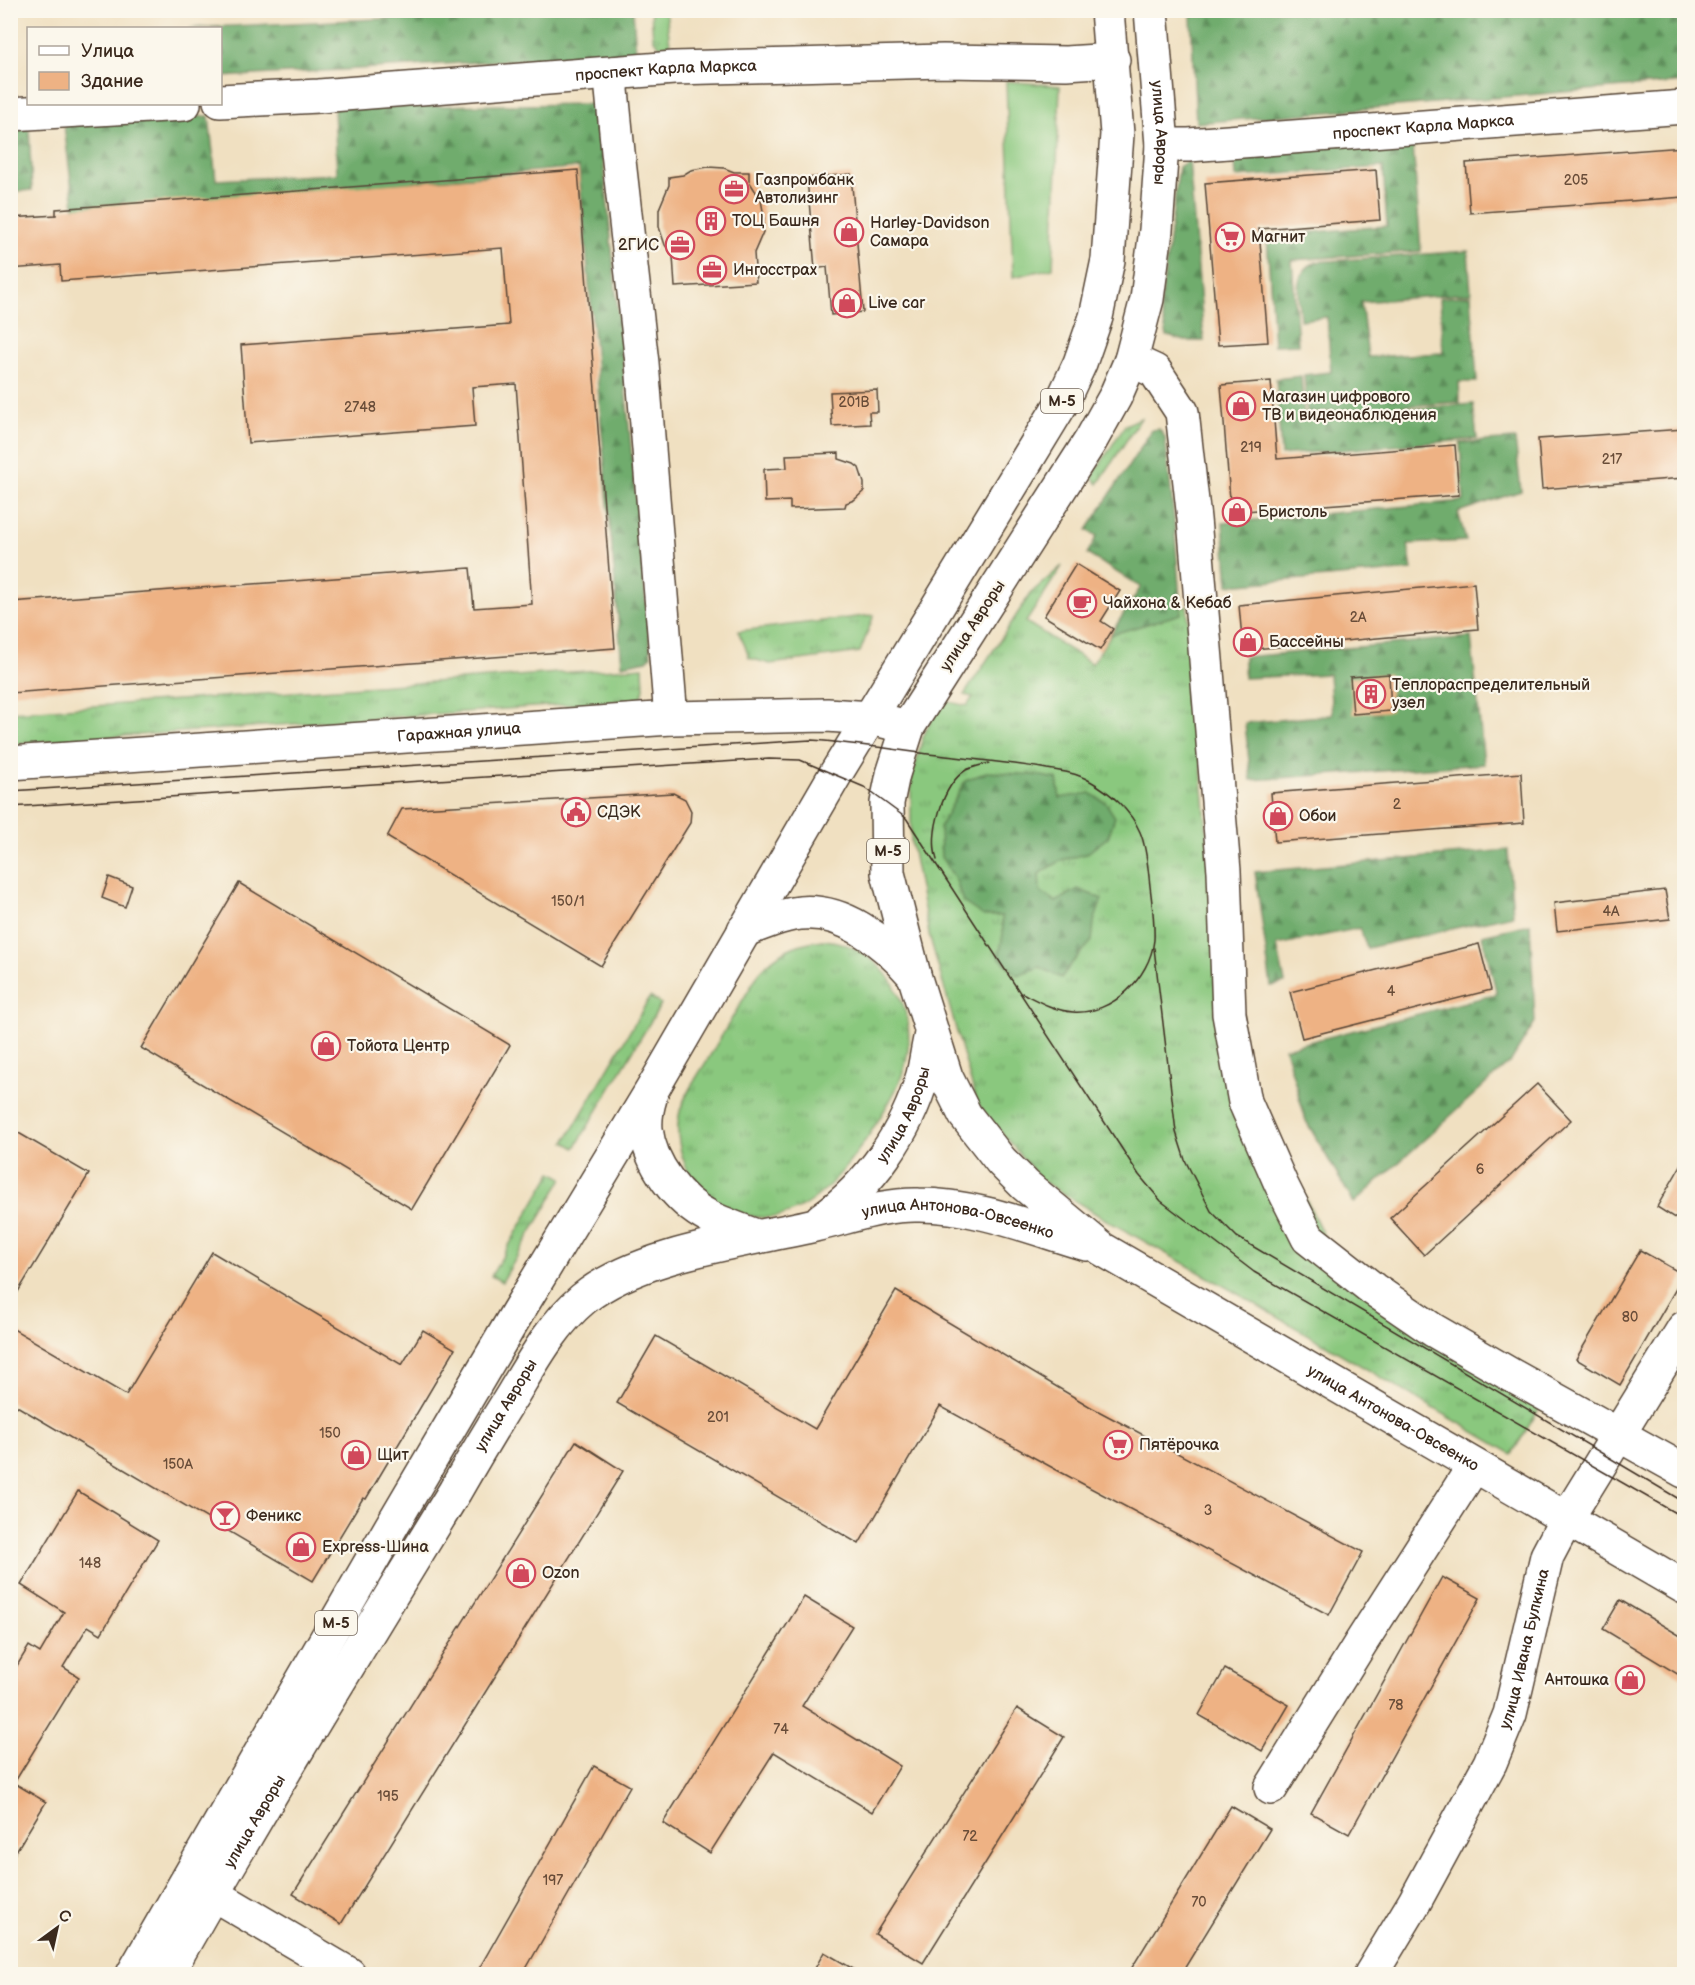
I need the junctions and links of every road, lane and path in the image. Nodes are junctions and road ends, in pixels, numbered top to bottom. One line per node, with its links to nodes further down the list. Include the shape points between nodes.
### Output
1 (1107, 10): 3 (main road, улица Авроры / М-5)
2 (1151, 10): 9 (main road, улица Авроры / М-5)
3 (1113, 60): 4 (main road, проспект Карла Маркса, via 758,64); 12 (main road, улица Авроры / М-5, via 1117,134 1108,260 1096,316 1080,363 1061,404)
4 (613, 73): 5 (main road, проспект Карла Маркса); 11 (main road)
5 (222, 101)
6 (167, 105): 8 (main road)
7 (1684, 107): 9 (main road, проспект Карла Маркса)
8 (10, 114)
9 (1162, 145): 10 (main road, улица Авроры / М-5, via 1148,287)
10 (1131, 360): 13 (main road, улица Авроры / М-5, via 1090,441); 23 (main road, via 1155,371 1182,412 1224,872 1229,1014 1245,1102 1281,1184 1308,1238 1373,1289 1433,1330)
11 (671, 718): 12 (main road, Гаражная улица); 14 (main road, Гаражная улица)
12 (871, 718): 13 (main road, Гаражная улица); 15 (main road, улица Авроры / М-5)
13 (908, 727): 16 (main road, улица Авроры / М-5, via 887,803 888,873)
14 (10, 764)
15 (744, 930): 16 (main road, via 794,913 838,918 874,937); 18 (main road, улица Авроры / М-5)
16 (914, 975): 17 (main road, улица Авроры / М-5)
17 (931, 1032): 19 (main road, улица Авроры / М-5, via 923,1074 894,1139 863,1184); 21 (main road, улица Антонова-Овсеенко, via 961,1109 980,1136 1025,1185)
18 (652, 1090): 20 (main road, via 646,1128 665,1177 708,1217); 30 (main road, улица Авроры / М-5, via 391,1527)
19 (813, 1226): 20 (main road, улица Авроры / М-5); 21 (main road, улица Антонова-Овсеенко, via 886,1206 952,1207)
20 (756, 1236): 29 (main road, улица Авроры / М-5, via 641,1268 609,1282 567,1313 526,1371)
21 (1102, 1249): 24 (main road, улица Антонова-Овсеенко)
22 (1684, 1328): 23 (main road, улица Ивана Булкина)
23 (1618, 1434): 25 (main road); 26 (main road, улица Ивана Булкина)
24 (1474, 1466): 26 (main road, улица Антонова-Овсеенко); 28 (main road)
25 (1684, 1471)
26 (1567, 1518): 27 (main road, улица Антонова-Овсеенко); 33 (main road, улица Ивана Булкина, via 1547,1556 1510,1714 1490,1763)
27 (1684, 1587)
28 (1271, 1788)
29 (213, 1894): 31 (main road, улица Авроры / М-5); 32 (main road)
30 (133, 1974)
31 (166, 1974)
32 (349, 1974)
33 (1371, 1974)

